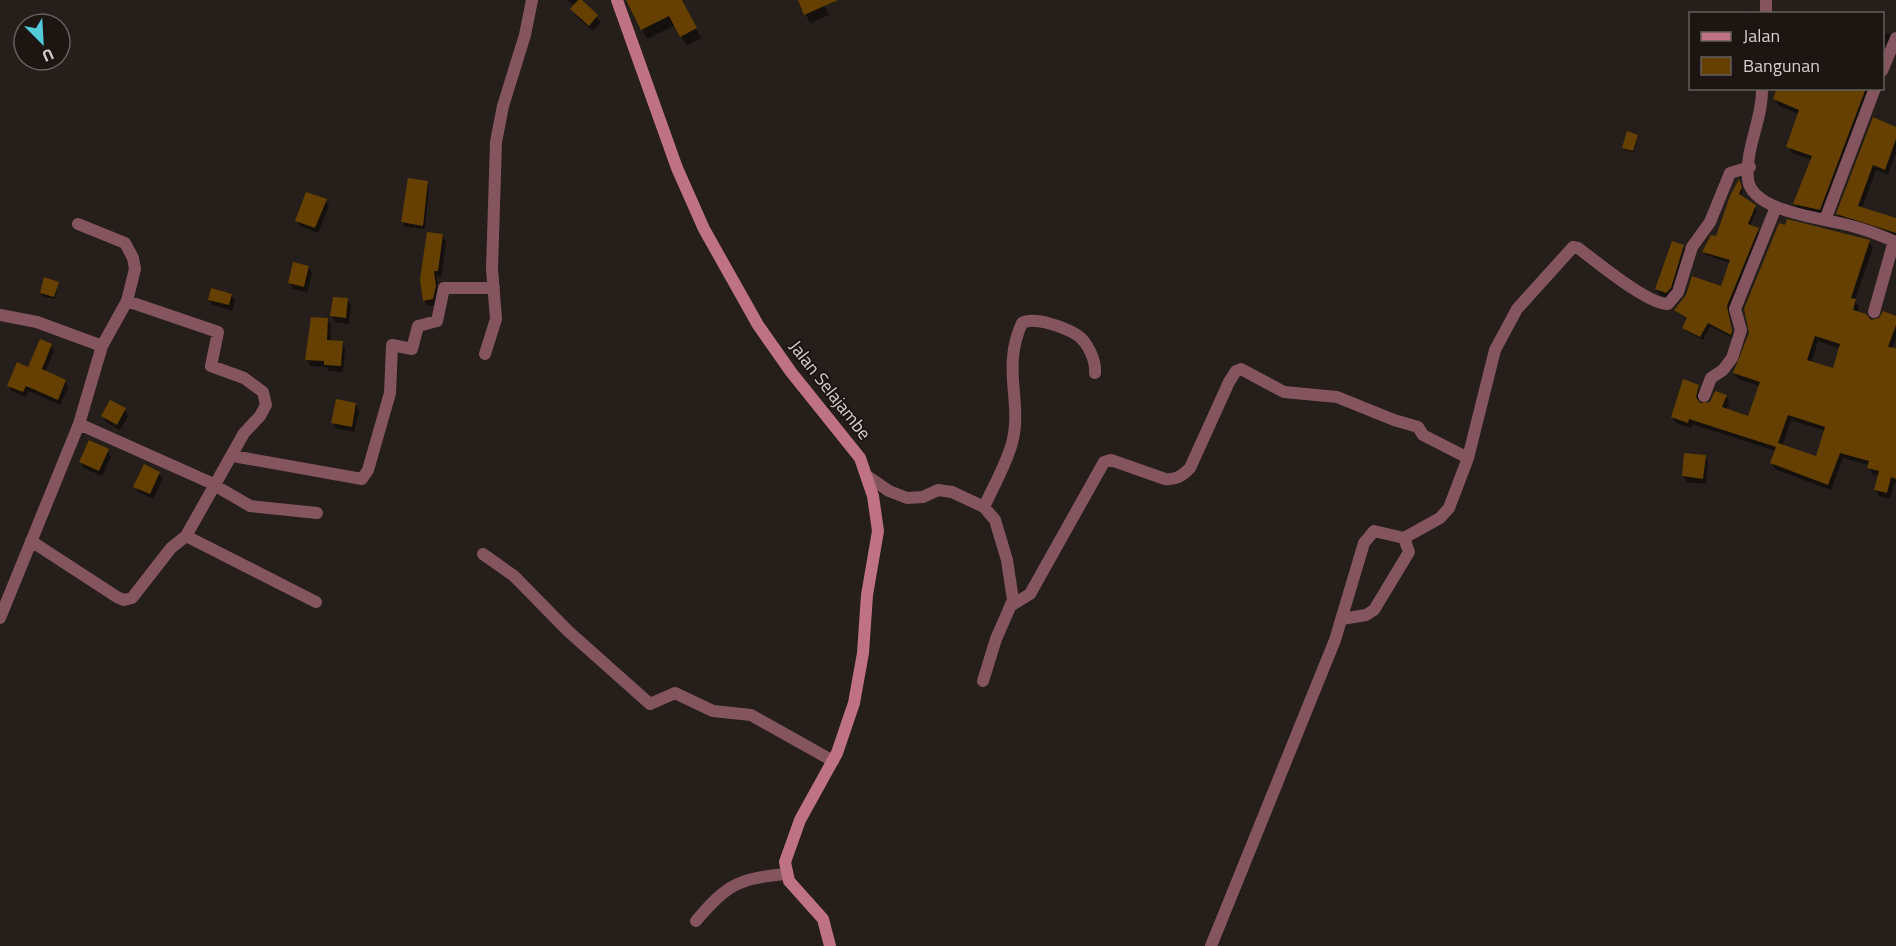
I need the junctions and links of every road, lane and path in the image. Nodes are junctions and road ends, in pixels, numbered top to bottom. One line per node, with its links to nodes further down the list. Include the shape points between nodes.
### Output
1 (532, 0): 12 (street, via 502,106 496,142)
2 (617, 0): 23 (street, Jalan Selajambe, via 682,181 705,229 754,320 791,372 849,441)
3 (1896, 38): 4 (street)
4 (1884, 66)
5 (1762, 90): 7 (street)
6 (1874, 90): 9 (street)
7 (1750, 167): 8 (street, via 1751,188); 22 (street, via 1730,173 1710,222 1692,247 1678,292 1668,304 1640,292 1578,248 1568,252 1517,309 1495,350)
8 (1776, 207): 9 (street); 19 (street, via 1735,309 1741,330 1732,358 1711,378)
9 (1825, 220): 11 (street)
10 (78, 224): 13 (street, via 125,243 130,250 135,269)
11 (1895, 241): 14 (street)
12 (494, 288): 17 (street, via 496,319); 21 (street, via 444,288 437,321 418,326 412,348 392,345 390,393 362,479)
13 (126, 301): 16 (street); 21 (street, via 218,332 211,366 244,378 263,392 264,410 244,433)
14 (1874, 312)
15 (0, 315): 16 (street, via 37,322)
16 (102, 345): 20 (street)
17 (485, 354)
18 (1095, 373): 25 (street, via 1093,359 1079,336 1039,322 1022,322 1010,369 1012,442)
19 (1704, 396)
20 (79, 424): 24 (street); 29 (street)
21 (233, 456): 24 (street)
22 (1468, 458): 28 (street, via 1449,508 1440,518); 32 (street, via 1423,435 1418,427 1337,397 1284,392 1241,369 1229,382 1184,475 1165,479 1111,460 1104,462 1030,594)
23 (867, 476): 25 (street, via 907,498 943,490); 36 (street, Jalan Selajambe, via 878,522 877,545 867,595 855,703)
24 (215, 486): 26 (street, via 250,506); 27 (street)
25 (984, 507): 32 (street, via 1000,533)
26 (317, 513)
27 (186, 536): 29 (street, via 171,548 139,592 124,600); 31 (street)
28 (1404, 538): 34 (street, via 1409,552 1374,610); 34 (street, via 1378,531 1370,534)
29 (31, 542): 33 (street)
30 (483, 554): 36 (street, via 514,576 568,631 650,704 675,693 713,711 751,715)
31 (316, 602)
32 (1012, 605): 35 (street)
33 (0, 618)
34 (1342, 619): 40 (street)
35 (983, 681)
36 (833, 760): 37 (street, Jalan Selajambe, via 798,826 786,855)
37 (785, 874): 38 (street, via 737,883 718,896); 39 (street, via 823,918)
38 (696, 921)
39 (830, 946)
40 (1211, 946)

